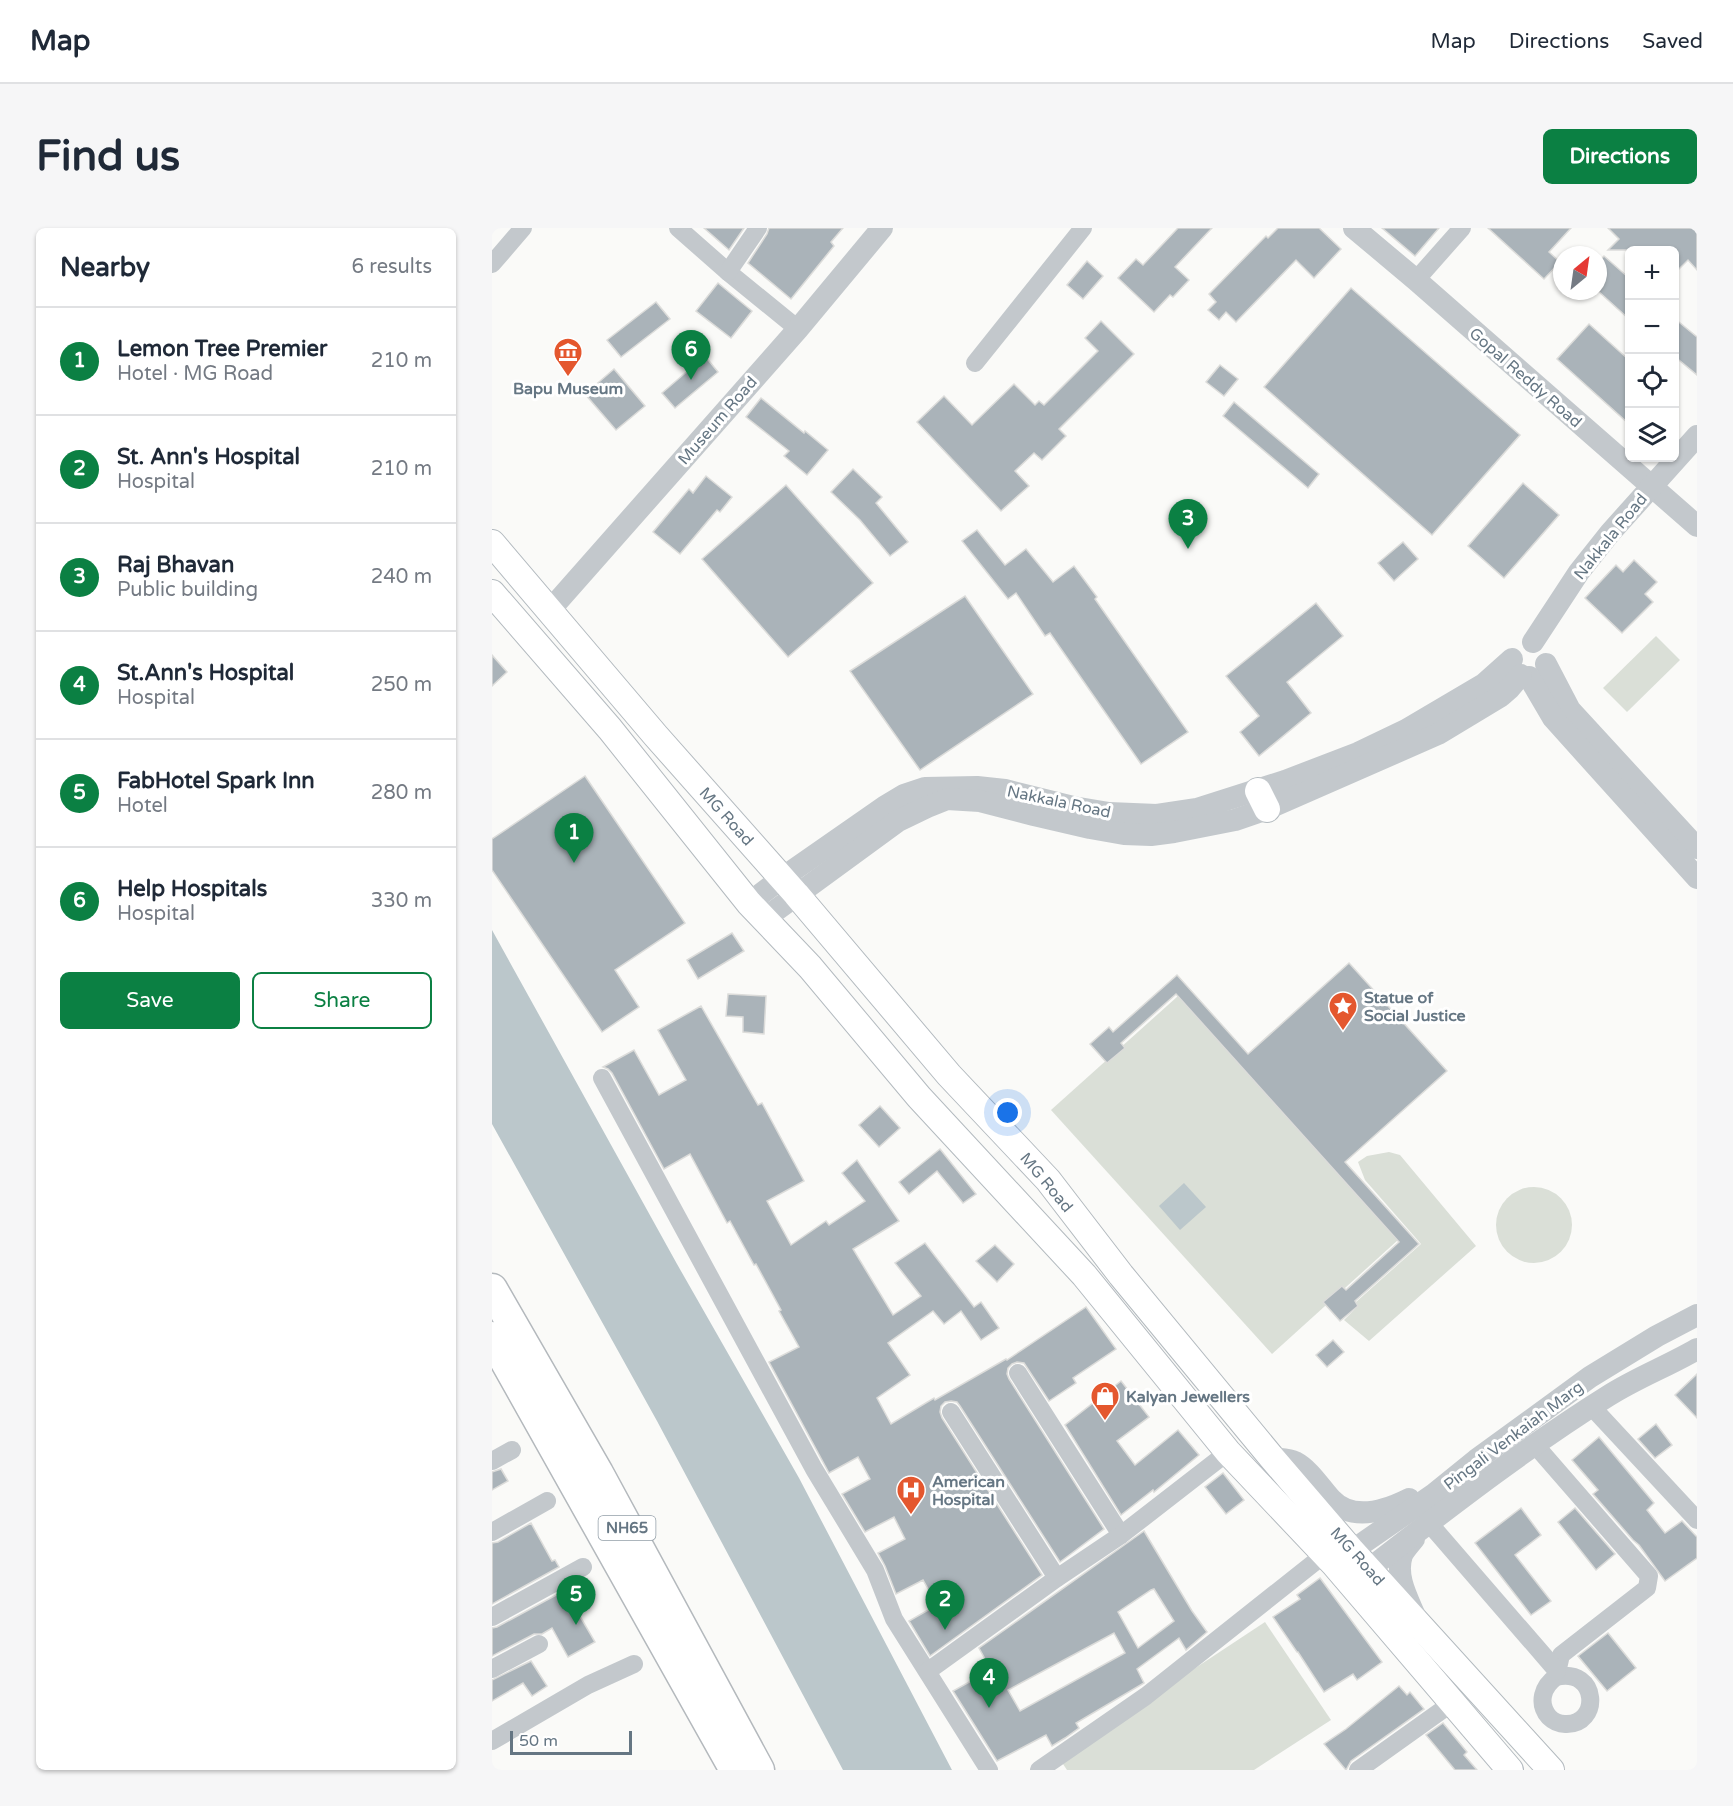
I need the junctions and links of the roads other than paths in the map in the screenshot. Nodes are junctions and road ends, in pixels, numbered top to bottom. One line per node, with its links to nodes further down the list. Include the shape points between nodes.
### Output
1 (523, 228): 8 (street)
2 (678, 228): 9 (street)
3 (758, 228): 9 (street)
4 (882, 228): 11 (street, Museum Road)
5 (1083, 228): 12 (street)
6 (1354, 228): 10 (street, Gopal Reddy Road)
7 (1462, 228): 10 (street)
8 (492, 264)
9 (728, 272): 11 (street)
10 (1416, 280): 14 (street, Gopal Reddy Road)
11 (798, 329): 18 (street, Museum Road)
12 (975, 363)
13 (1697, 436): 14 (street, Nakkala Road)
14 (1650, 487): 15 (street, Gopal Reddy Road); 19 (street, Nakkala Road, via 1579,572 1533,642 1518,646 1512,654)
15 (1697, 526)
16 (492, 543): 18 (main road, MG Road)
17 (492, 593): 23 (main road, MG Road, via 610,729)
18 (550, 610): 22 (main road, MG Road)
19 (1527, 669): 20 (street); 21 (street, via 1553,718); 22 (street, Nakkala Road, via 1501,696 1438,734 1262,800 1157,815 1109,813 977,787 925,789 904,795 884,807)
20 (1697, 848)
21 (1697, 878)
22 (789, 886): 23 (street, Nakkala Road); 35 (main road, MG Road, via 950,1075 1048,1180)
23 (757, 911): 34 (main road, MG Road, via 919,1096 1084,1275)
24 (602, 1078): 52 (street, via 814,1469 875,1570 894,1619)
25 (492, 1289): 56 (highway, NH65, via 598,1473)
26 (1687, 1320): 28 (street); 37 (street, Pingali Venkaiah Marg, via 1590,1377)
27 (492, 1337): 55 (highway, NH65)
28 (1693, 1351): 30 (street, Pingali Venkaiah Marg)
29 (1018, 1373): 42 (street)
30 (1591, 1406): 32 (street, Pingali Venkaiah Marg); 39 (street)
31 (951, 1412): 46 (street)
32 (1536, 1446): 40 (street, Pingali Venkaiah Marg); 40 (street, via 1649,1576 1647,1588 1561,1655 1557,1674)
33 (512, 1450): 36 (street)
34 (1228, 1452): 42 (street); 43 (main road, MG Road)
35 (1272, 1458): 37 (street, via 1294,1461 1344,1510 1377,1512); 43 (main road, MG Road)
36 (492, 1461)
37 (1434, 1494): 43 (street, Pingali Venkaiah Marg)
38 (547, 1501): 41 (street)
39 (1697, 1520)
40 (1426, 1526): 45 (street, Pingali Venkaiah Marg); 48 (street, via 1402,1556 1400,1572)
41 (492, 1533)
42 (1121, 1535): 46 (street)
43 (1337, 1556): 45 (main road, MG Road); 58 (street)
44 (583, 1567): 47 (street)
45 (1360, 1576): 48 (main road, MG Road); 53 (main road, MG Road)
46 (1057, 1578): 52 (street)
47 (492, 1617)
48 (1418, 1623): 61 (main road, MG Road)
49 (539, 1644): 51 (street)
50 (634, 1664): 54 (street, via 588,1685)
51 (492, 1669)
52 (928, 1671): 57 (street)
53 (1452, 1703): 59 (street); 60 (main road, MG Road)
54 (492, 1741)
55 (735, 1770)
56 (759, 1770)
57 (989, 1770)
58 (1039, 1770)
59 (1358, 1770)
60 (1510, 1770)
61 (1551, 1770)

